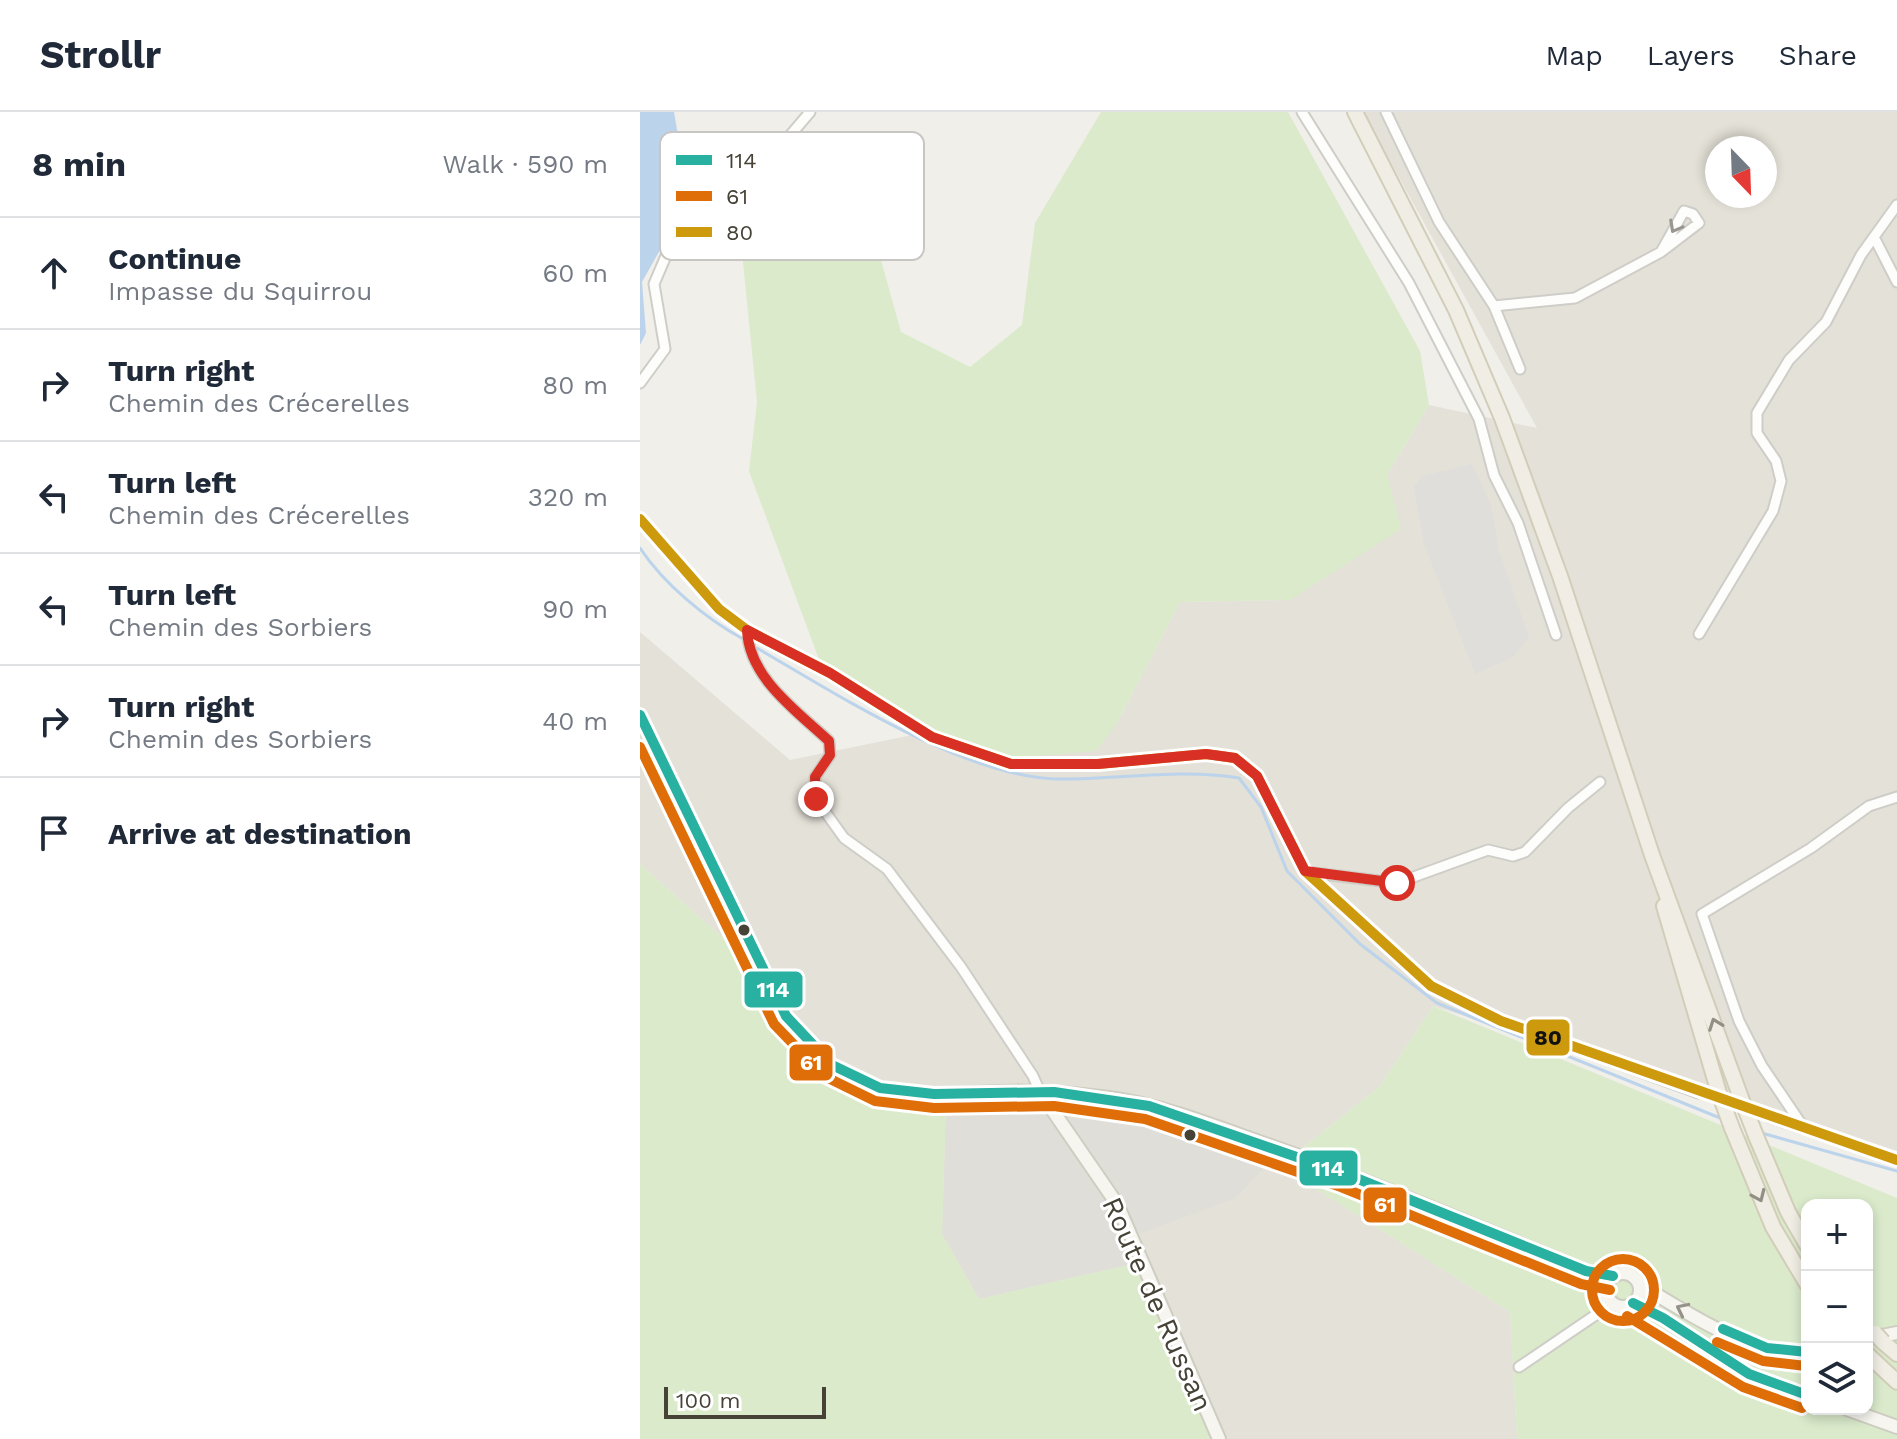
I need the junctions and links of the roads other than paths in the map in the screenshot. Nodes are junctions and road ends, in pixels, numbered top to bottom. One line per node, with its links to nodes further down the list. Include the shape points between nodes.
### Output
1 (810, 112): 6 (street)
2 (1302, 112): 19 (street, via 1409,283 1479,419 1494,475 1518,523)
3 (1346, 112): 7 (main road)
4 (1355, 112): 7 (main road)
5 (1386, 112): 13 (street, via 1439,222)
6 (793, 132)
7 (1374, 152): 23 (main road, via 1445,287 1502,418)
8 (1897, 205): 9 (street)
9 (1874, 237): 12 (street); 18 (street, via 1826,322 1789,360 1757,413 1757,433 1776,461 1781,481 1773,511)
10 (1661, 252): 10 (street, one-way to 10, via 1699,223 1693,214 1684,211); 13 (street, via 1575,298)
11 (664, 260): 15 (street, via 654,284 665,349)
12 (1897, 282)
13 (1494, 306): 14 (street)
14 (1520, 369)
15 (640, 383)
16 (640, 519): 17 (street, via 719,609)
17 (747, 630): 24 (street, via 830,673 932,737 1011,764 1098,764 1206,754 1235,758 1257,776); 25 (street, via 748,648 767,682 829,741 830,755 815,777 816,799 844,838 887,869 961,967)
18 (1699, 634)
19 (1556, 635)
20 (640, 715): 25 (main road, via 786,1016 804,1040 839,1070 906,1095)
21 (1600, 782): 24 (street, via 1525,852 1513,856 1488,850 1397,883)
22 (1897, 797): 28 (street, via 1869,806 1702,914 1739,1021)
23 (1652, 855): 30 (main road, one-way to 23, bridge, via 1741,1098); 32 (main road, one-way to 32, bridge, via 1718,1090 1761,1201)
24 (1305, 871): 26 (street, via 1431,986 1501,1021)
25 (1040, 1092): 31 (main road, via 1111,1098 1186,1116); 47 (main road, Route de Russan, via 1117,1204)
26 (1698, 1093)
27 (1769, 1117): 28 (street)
28 (1804, 1128): 29 (street)
29 (1897, 1160)
30 (1801, 1233)
31 (1586, 1271): 33 (main road); 35 (main road)
32 (1801, 1274)
33 (1613, 1276): 34 (main road, via 1628,1274); 35 (main road)
34 (1639, 1284): 36 (main road); 39 (main road, one-way to 34, via 1751,1343)
35 (1608, 1295): 36 (main road, via 1624,1307); 42 (street, via 1597,1314)
36 (1633, 1303): 44 (main road, via 1749,1374)
37 (1897, 1333): 38 (main road)
38 (1873, 1335): 40 (main road)
39 (1801, 1352)
40 (1897, 1354)
41 (1873, 1360): 43 (main road)
42 (1519, 1367)
43 (1897, 1382)
44 (1801, 1393)
45 (1864, 1415): 46 (main road)
46 (1897, 1427)
47 (1219, 1439)

